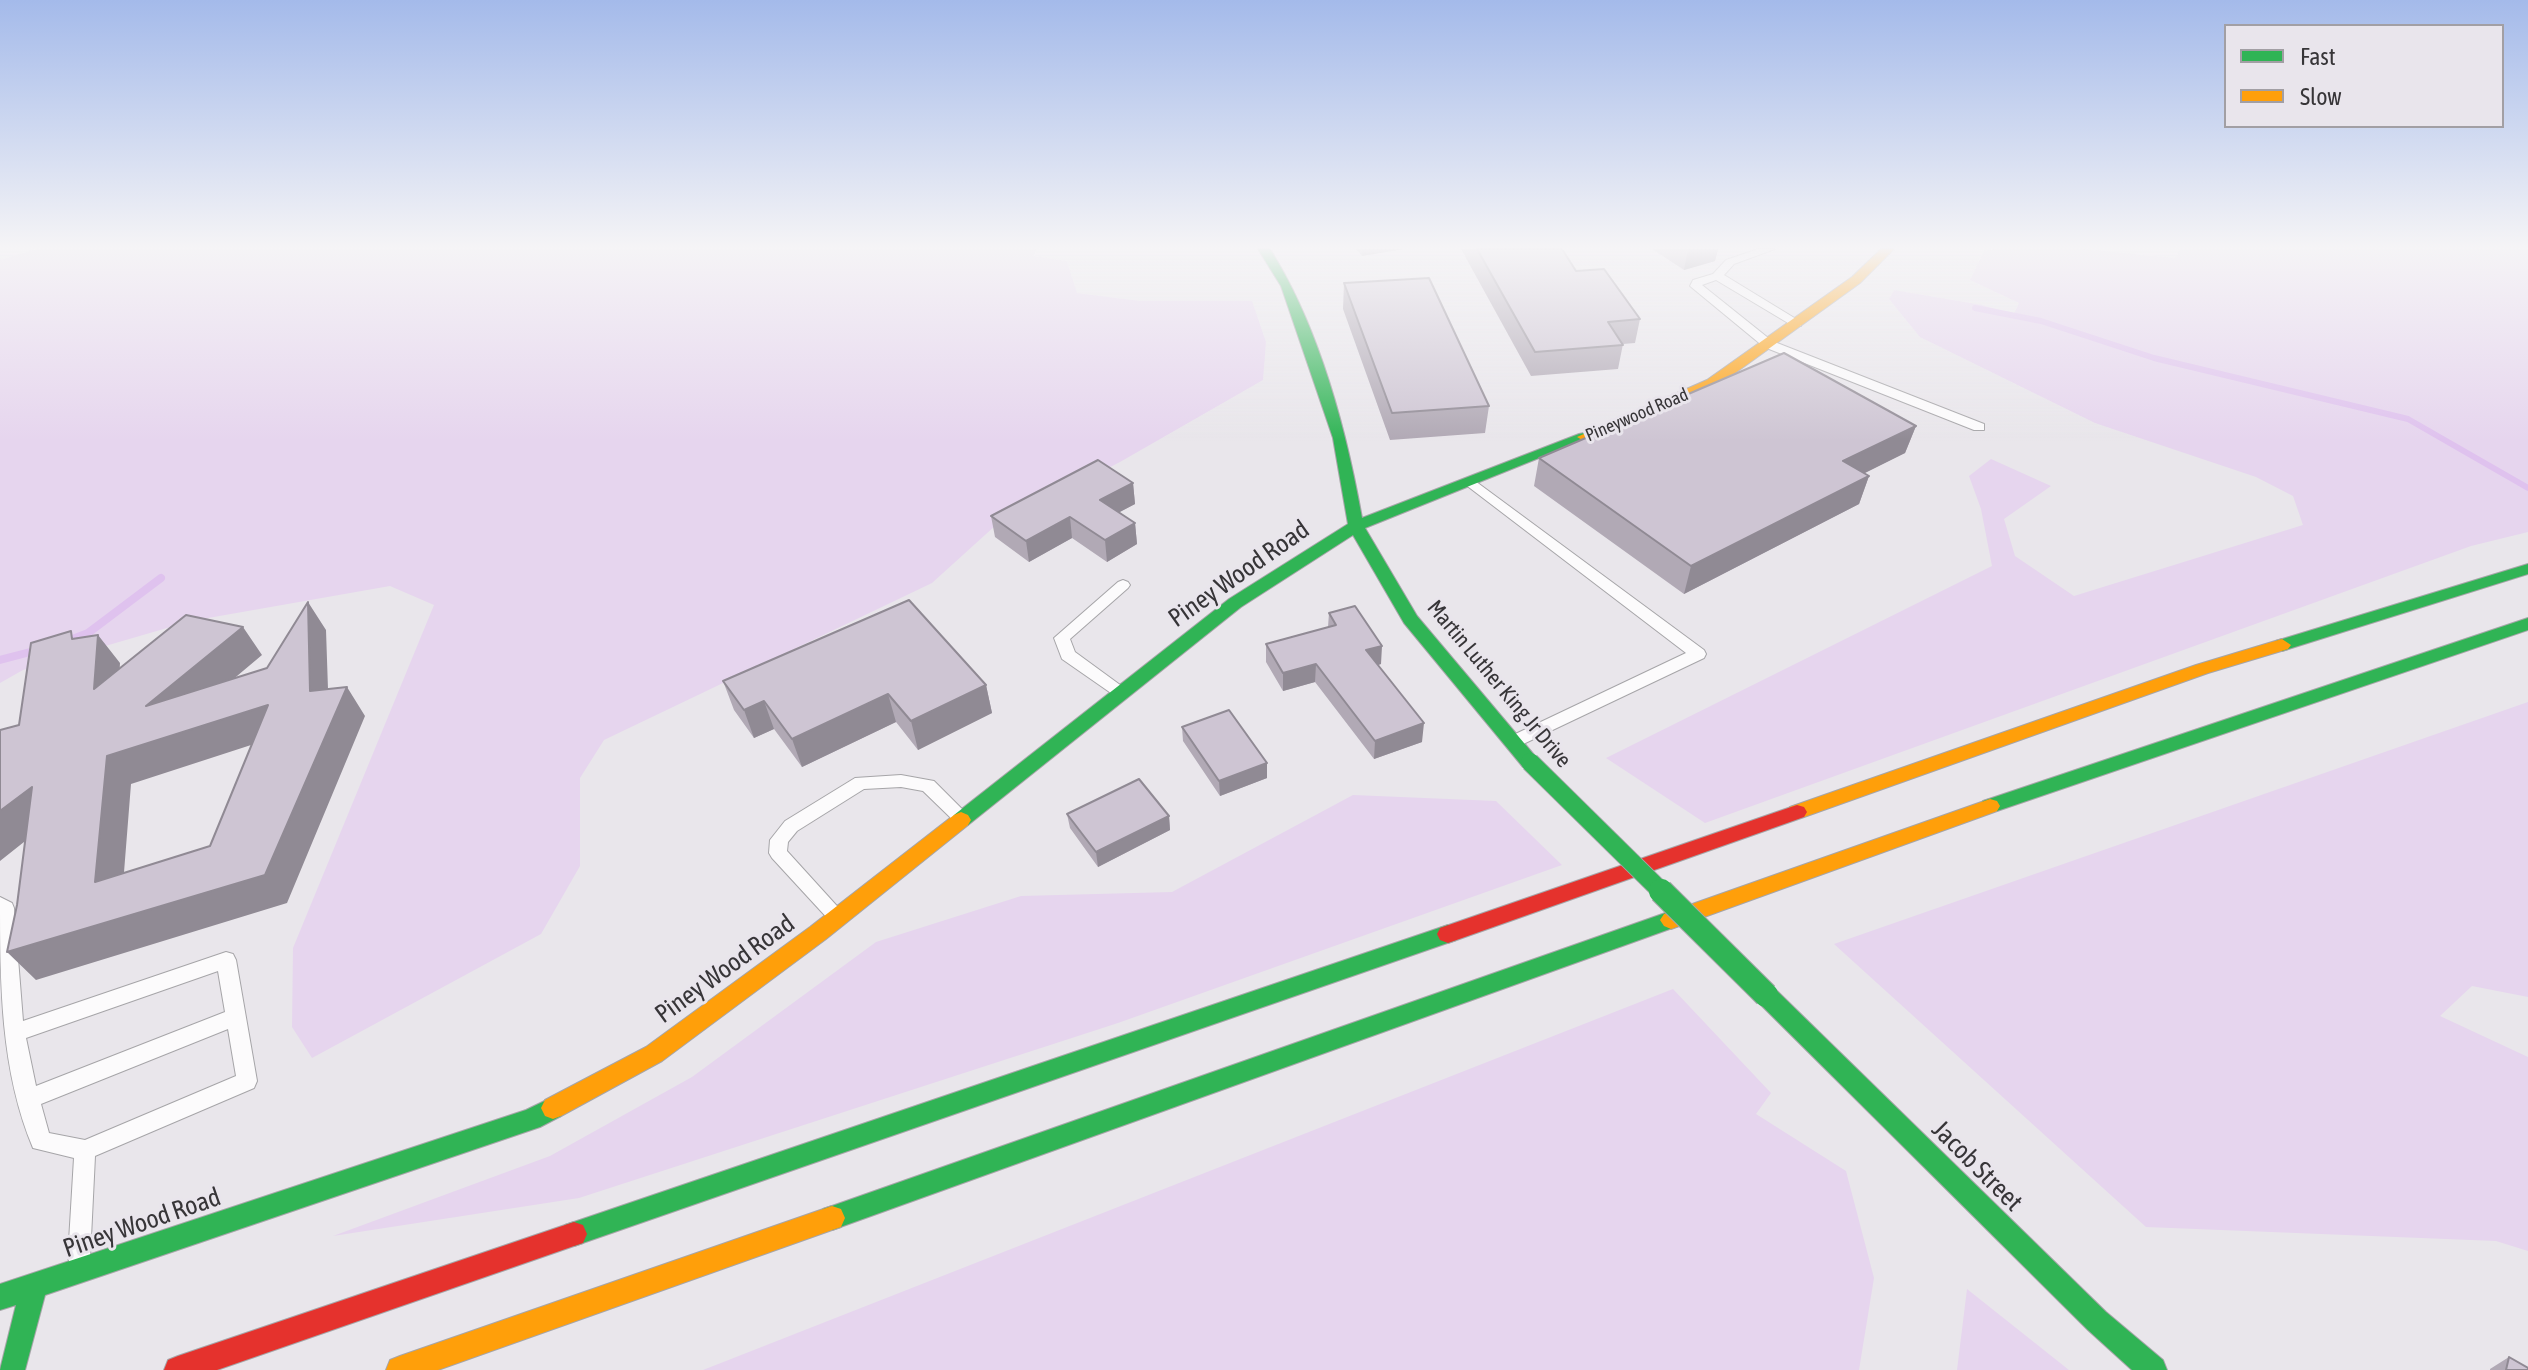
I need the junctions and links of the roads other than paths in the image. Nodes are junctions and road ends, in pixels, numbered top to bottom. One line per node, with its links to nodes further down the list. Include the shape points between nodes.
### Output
1 (1296, 313): 9 (main road, Martin Luther King Jr Drive, via 1340,438)
2 (1729, 313): 6 (lane)
3 (1779, 313): 5 (lane)
4 (1812, 313): 5 (main road, Pineywood Road)
5 (1797, 324): 6 (main road, Pineywood Road)
6 (1768, 344): 7 (lane); 8 (main road, Pineywood Road, via 1712,383)
7 (1979, 427)
8 (1471, 482): 9 (main road, Pineywood Road); 14 (lane, via 1698,654)
9 (1356, 526): 13 (main road, Piney Wood Road, via 1235,603); 14 (main road, Martin Luther King Jr Drive, via 1410,619)
10 (2528, 569): 27 (main road, via 2202,669 1510,913)
11 (1123, 585): 13 (lane, via 1062,638 1068,655)
12 (2528, 624): 28 (main road, via 2001,802)
13 (1121, 694): 15 (main road, Piney Wood Road)
14 (1513, 742): 18 (main road, Martin Luther King Jr Drive, bridge)
15 (963, 818): 17 (main road, Piney Wood Road); 17 (lane, via 928,786 901,781 861,783 791,826 779,840 778,853)
16 (0, 905): 20 (lane, via 9,931)
17 (838, 917): 23 (main road, Piney Wood Road, via 654,1054 532,1119)
18 (1766, 995): 29 (main road, Jacob Street)
19 (236, 1017): 20 (lane, via 226,960); 21 (lane); 22 (lane, via 247,1081)
20 (15, 1033): 21 (lane)
21 (28, 1099): 22 (lane, via 41,1141)
22 (85, 1150): 23 (lane)
23 (78, 1272): 24 (main road, Piney Wood Road)
24 (34, 1287): 25 (main road, Piney Wood Road); 26 (main road)
25 (0, 1297)
26 (11, 1370)
27 (178, 1370)
28 (400, 1370)
29 (2153, 1370)

